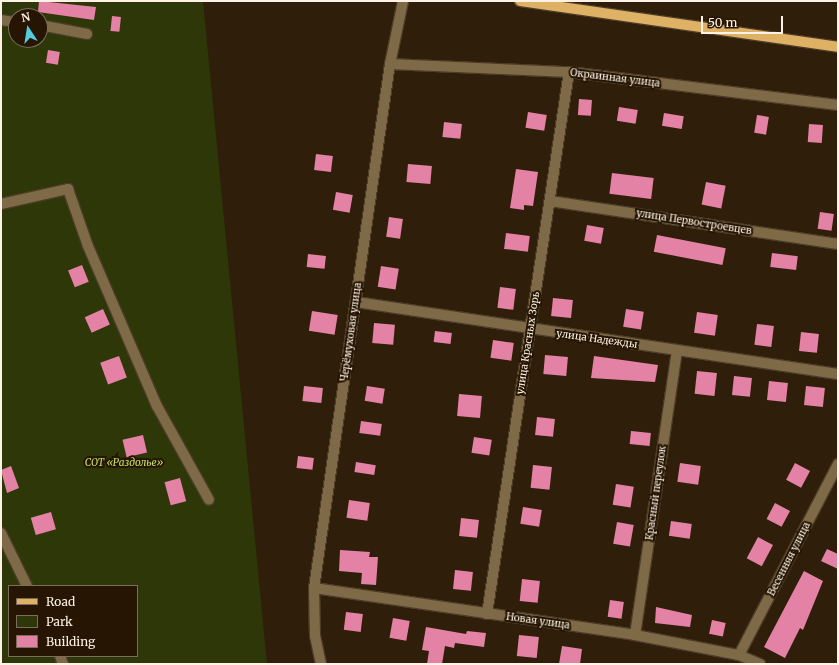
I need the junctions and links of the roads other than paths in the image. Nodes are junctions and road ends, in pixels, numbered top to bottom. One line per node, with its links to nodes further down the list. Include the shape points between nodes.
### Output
1 (403, 1): 6 (street, Черёмуховая улица)
2 (520, 1): 5 (main road)
3 (48, 27): 4 (street)
4 (87, 34)
5 (838, 47)
6 (390, 64): 7 (street, Окраинная улица); 12 (street, Черёмуховая улица)
7 (569, 72): 8 (street, Окраинная улица); 9 (street, улица Красных Зорь)
8 (838, 105)
9 (550, 200): 11 (street, улица Первостроевцев); 13 (street, улица Красных Зорь)
10 (1, 204): 17 (street, via 68,188 88,246 157,406)
11 (838, 244)
12 (356, 302): 13 (street, улица Надежды); 20 (street, Черёмуховая улица)
13 (529, 329): 14 (street, улица Надежды); 21 (street, улица Красных Зорь)
14 (677, 351): 15 (street, улица Надежды); 22 (street, Красный переулок)
15 (838, 374)
16 (838, 464): 23 (street, Весенняя улица)
17 (209, 500)
18 (1, 533): 19 (street)
19 (27, 585)
20 (314, 588): 21 (street, Новая улица); 24 (street, Черёмуховая улица, via 315,636)
21 (487, 614): 22 (street, Новая улица)
22 (635, 635): 23 (street, Новая улица)
23 (739, 655): 25 (street, Новая улица)
24 (321, 664)
25 (760, 664)

